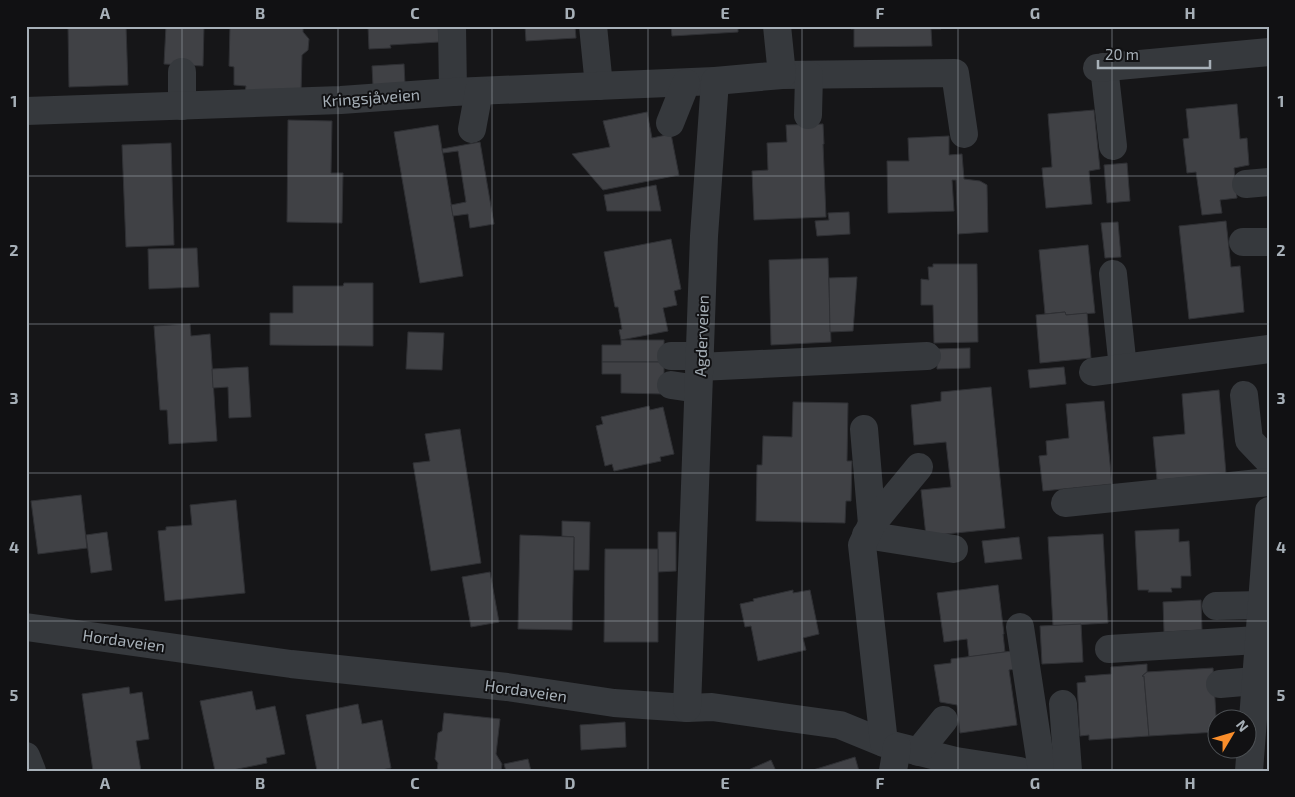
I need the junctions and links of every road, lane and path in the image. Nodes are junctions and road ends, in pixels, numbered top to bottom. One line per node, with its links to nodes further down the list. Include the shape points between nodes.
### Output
1 (452, 26): 11 (street)
2 (593, 26): 10 (street)
3 (778, 26): 6 (street)
4 (1269, 52): 18 (street, via 1101,67)
5 (182, 72): 12 (street)
6 (782, 75): 7 (street); 8 (street)
7 (809, 75): 14 (street); 17 (street, via 955,73)
8 (715, 82): 9 (street, Kringsjåveien); 24 (street, Agderveien)
9 (686, 83): 10 (street, Kringsjåveien); 15 (street)
10 (600, 86): 11 (street, Kringsjåveien)
11 (466, 92): 12 (street, Kringsjåveien); 16 (street)
12 (182, 106): 13 (street, Kringsjåveien)
13 (26, 111)
14 (808, 115)
15 (670, 123)
16 (472, 129)
17 (964, 134)
18 (1113, 146)
19 (1113, 274): 23 (street)
20 (1269, 349): 23 (street)
21 (671, 356): 24 (street)
22 (927, 356): 24 (street, via 844,351)
23 (1123, 368): 25 (street)
24 (699, 371): 26 (street); 46 (street, Agderveien)
25 (1093, 372)
26 (671, 385)
27 (1244, 395): 29 (street, via 1248,440)
28 (864, 429): 34 (street)
29 (1269, 461)
30 (919, 467): 34 (street)
31 (1269, 482): 32 (street)
32 (1065, 503)
33 (1269, 511): 35 (street)
34 (869, 530): 36 (street); 48 (street, via 862,545)
35 (1268, 543): 37 (street)
36 (954, 549)
37 (1261, 605): 38 (street); 41 (street)
38 (1216, 606)
39 (26, 627): 46 (street, Hordaveien, via 291,664 508,687 614,703)
40 (1020, 627): 53 (street)
41 (1258, 640): 42 (street); 43 (street)
42 (1109, 648)
43 (1255, 681): 44 (street); 50 (street)
44 (1220, 684)
45 (1063, 704): 54 (street)
46 (687, 708): 48 (street, Hordaveien, via 712,707 840,726)
47 (944, 720): 48 (street)
48 (898, 753): 52 (street, Hordaveien)
49 (26, 756): 51 (street)
50 (1255, 762)
51 (32, 771)
52 (1020, 771)
53 (1042, 771)
54 (1068, 771)

